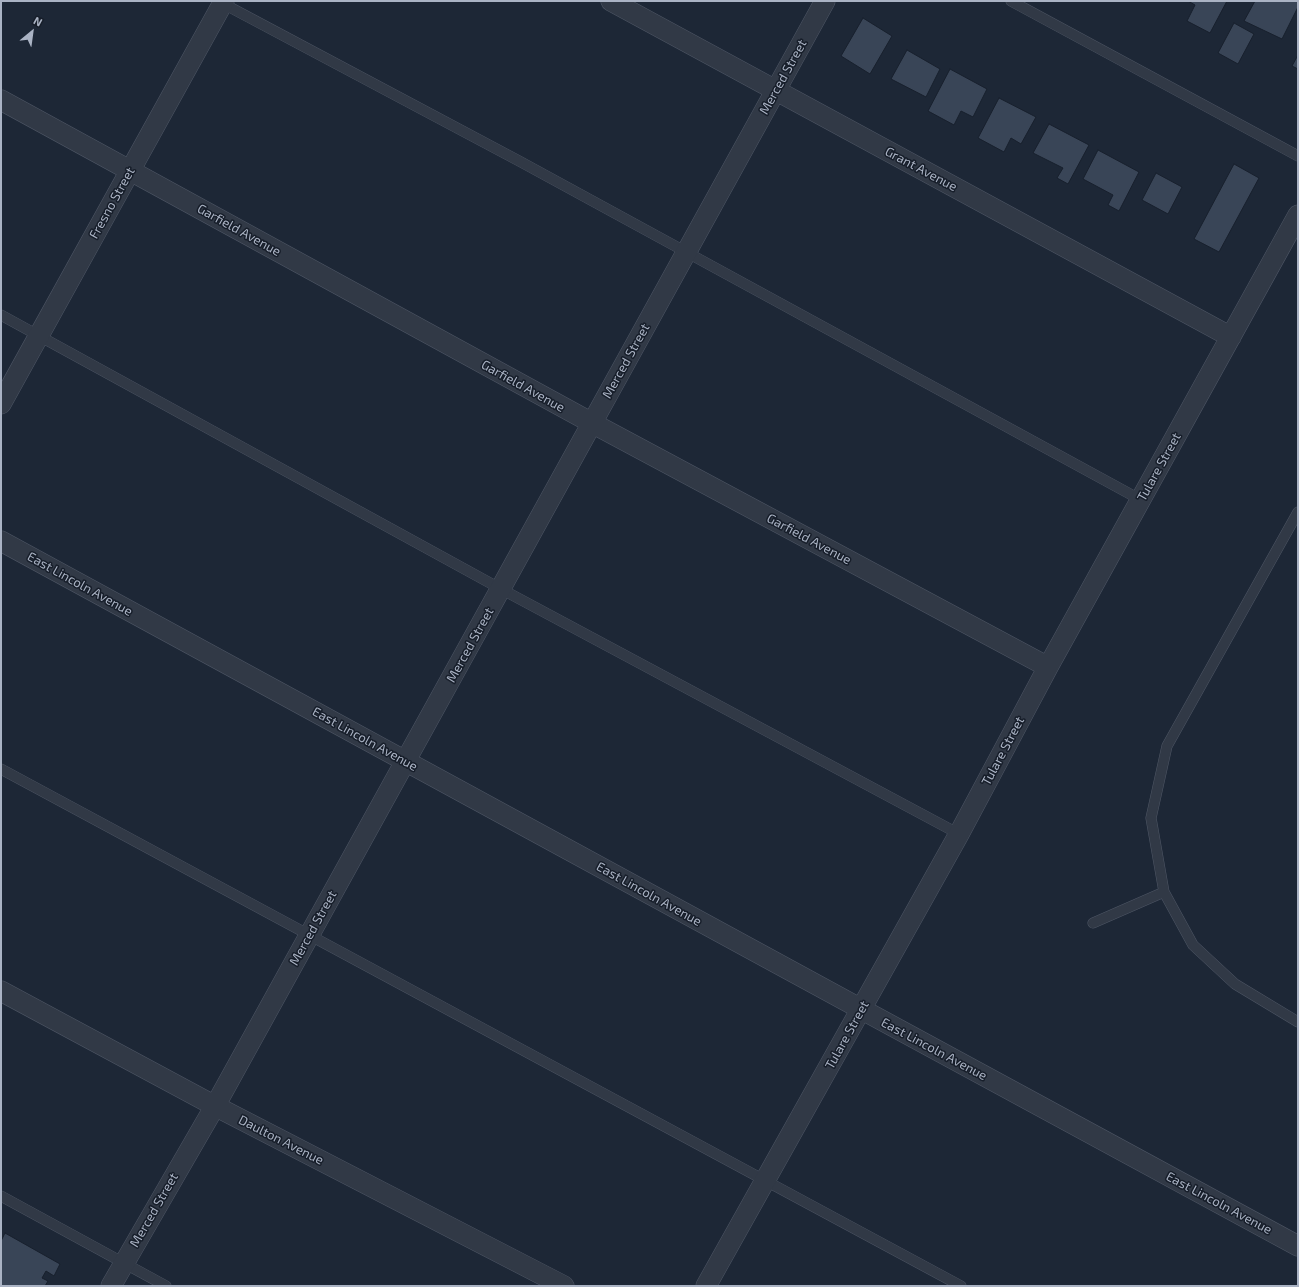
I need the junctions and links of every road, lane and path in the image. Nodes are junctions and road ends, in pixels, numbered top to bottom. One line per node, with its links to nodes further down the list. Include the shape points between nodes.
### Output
1 (611, 1): 5 (street, Grant Avenue)
2 (825, 1): 5 (street, Merced Street)
3 (1011, 1): 7 (lane)
4 (221, 2): 8 (street, Fresno Street); 10 (lane)
5 (776, 90): 10 (street, Merced Street); 13 (street, Grant Avenue)
6 (1, 100): 8 (street, Garfield Avenue)
7 (1298, 156)
8 (130, 171): 12 (street, Fresno Street); 15 (street, Garfield Avenue)
9 (1298, 215): 13 (street, Tulare Street)
10 (686, 253): 15 (street, Merced Street); 16 (lane)
11 (1, 315): 12 (lane)
12 (39, 336): 14 (street, Fresno Street); 19 (lane)
13 (1231, 337): 16 (street, Tulare Street)
14 (1, 404)
15 (592, 423): 19 (street, Merced Street); 20 (street, Garfield Avenue)
16 (1142, 500): 20 (street, Tulare Street)
17 (1298, 512): 24 (lane, via 1166,746 1151,818)
18 (1, 541): 21 (street, East Lincoln Avenue)
19 (501, 588): 21 (street, Merced Street); 23 (lane)
20 (1048, 667): 23 (street, Tulare Street)
21 (405, 761): 26 (street, Merced Street); 28 (street, East Lincoln Avenue)
22 (1, 770): 26 (lane)
23 (959, 834): 28 (street, Tulare Street)
24 (1164, 892): 25 (lane); 29 (lane, via 1193,945 1235,984)
25 (1093, 923)
26 (309, 936): 30 (street, Merced Street); 31 (lane)
27 (1, 991): 30 (street, Daulton Avenue)
28 (861, 1009): 31 (street, Tulare Street); 33 (street, East Lincoln Avenue)
29 (1298, 1022)
30 (214, 1106): 34 (street, Merced Street); 37 (street, Daulton Avenue)
31 (766, 1180): 38 (street, Tulare Street); 39 (lane)
32 (1, 1196): 34 (lane)
33 (1298, 1246)
34 (123, 1263): 35 (street, Merced Street); 36 (lane)
35 (111, 1286)
36 (166, 1286)
37 (564, 1286)
38 (706, 1286)
39 (961, 1286)

